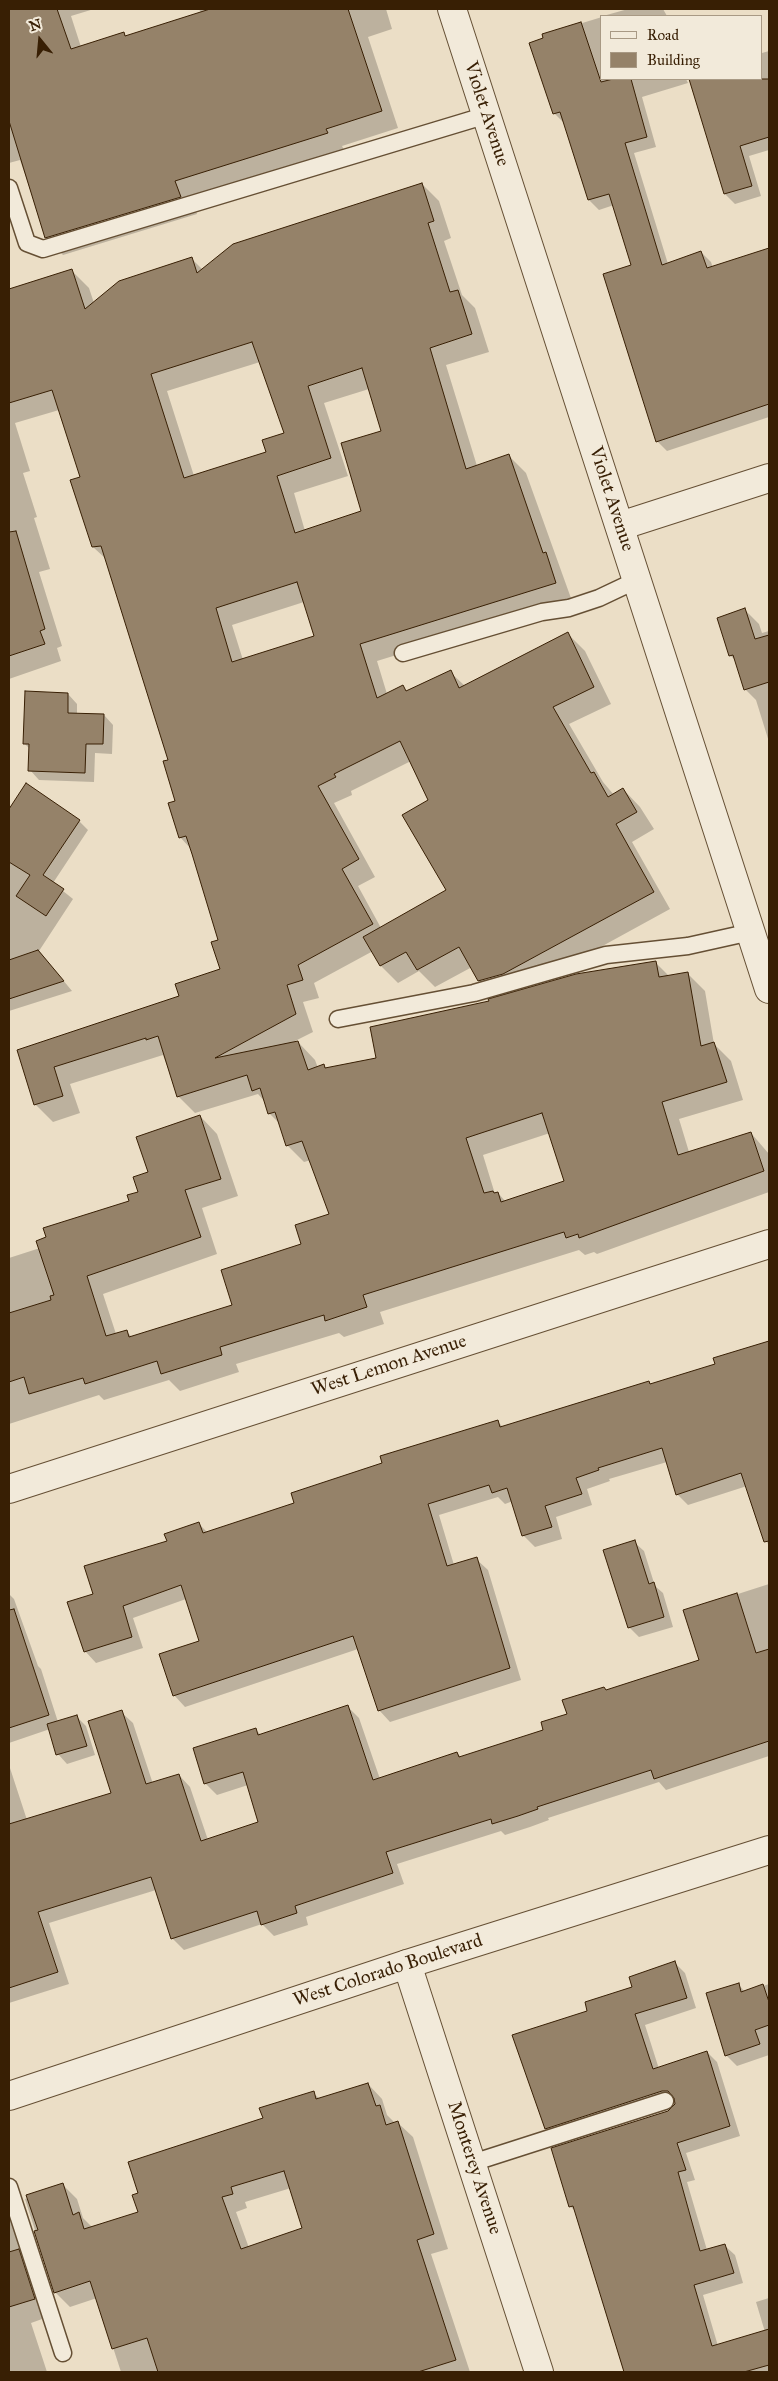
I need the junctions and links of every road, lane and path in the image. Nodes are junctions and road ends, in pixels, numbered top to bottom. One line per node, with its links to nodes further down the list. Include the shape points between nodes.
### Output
1 (452, 9): 2 (street, Violet Avenue)
2 (486, 115): 3 (lane, via 44,248 27,243); 5 (street, Violet Avenue)
3 (9, 188)
4 (769, 478): 5 (street)
5 (620, 526): 6 (street, Violet Avenue)
6 (637, 580): 7 (lane, via 569,608 542,612); 8 (street, Violet Avenue)
7 (403, 653)
8 (751, 932): 9 (street, Violet Avenue); 10 (lane, via 688,946 606,956 474,993)
9 (769, 989)
10 (338, 1019)
11 (769, 1244): 12 (street, West Lemon Avenue)
12 (9, 1489)
13 (769, 1850): 14 (street, West Colorado Boulevard)
14 (406, 1964): 15 (street, West Colorado Boulevard); 17 (street, Monterey Avenue)
15 (9, 2096)
16 (665, 2101): 17 (lane)
17 (472, 2163): 20 (street, Monterey Avenue)
18 (9, 2187): 19 (lane)
19 (62, 2353)
20 (539, 2372)

